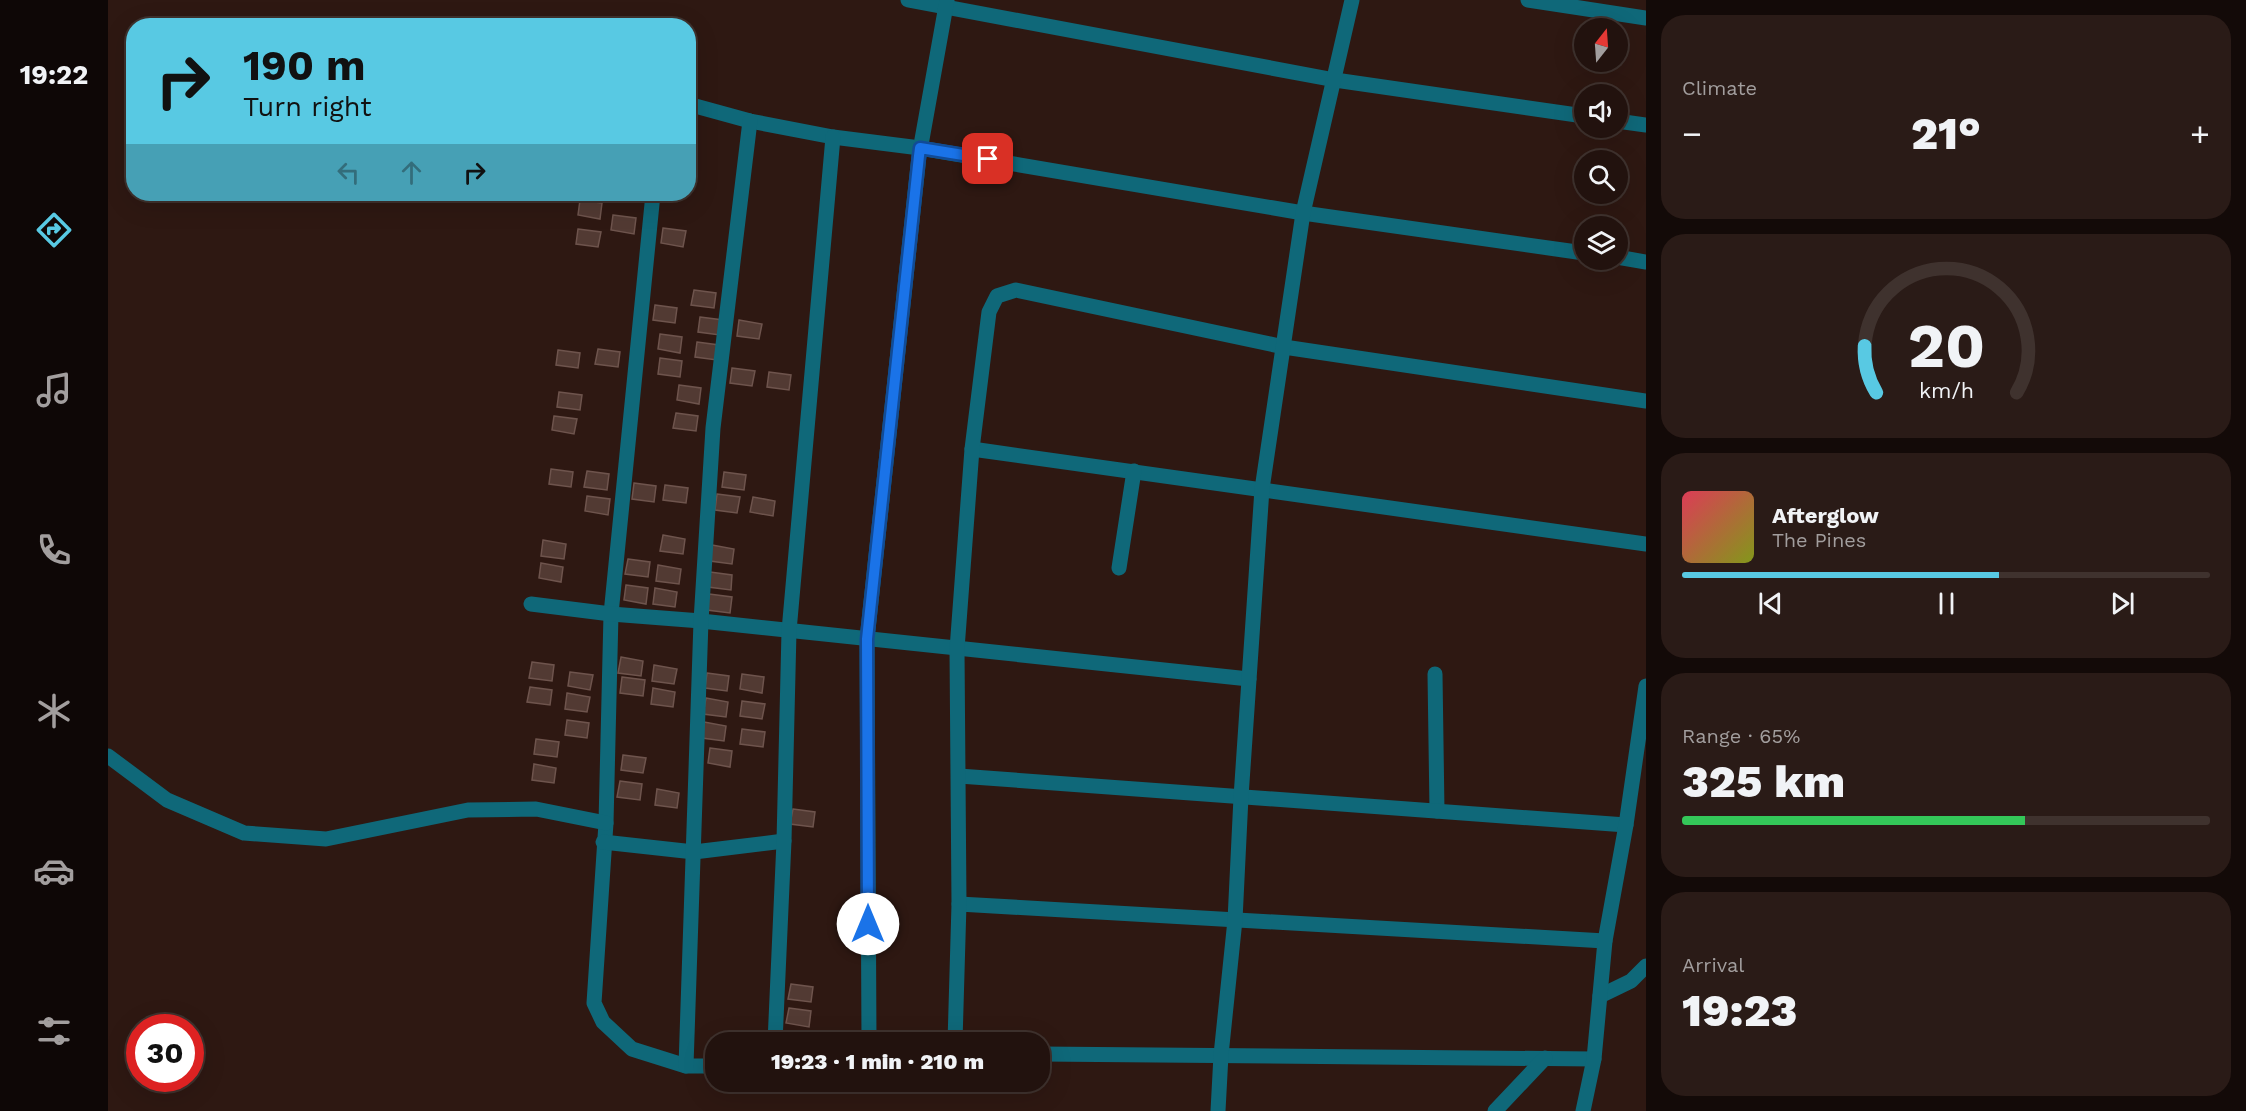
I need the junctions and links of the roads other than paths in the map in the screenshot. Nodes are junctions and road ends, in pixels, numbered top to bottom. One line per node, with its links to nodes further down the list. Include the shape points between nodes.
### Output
1 (908, 0): 4 (street)
2 (1352, 0): 7 (street)
3 (1528, 0): 5 (street)
4 (946, 3): 7 (street); 14 (street)
5 (1611, 7): 6 (street)
6 (1646, 18)
7 (1335, 80): 9 (street); 16 (street)
8 (696, 106): 10 (street)
9 (1574, 115)
10 (750, 121): 13 (street); 29 (street, via 713,428)
11 (1628, 123): 12 (street)
12 (1646, 125)
13 (834, 137): 14 (street); 30 (street)
14 (920, 148): 16 (street); 31 (street)
15 (652, 201): 28 (street)
16 (1303, 213): 17 (street); 20 (street)
17 (1574, 252)
18 (1628, 260): 19 (street)
19 (1646, 262)
20 (1284, 346): 21 (street); 22 (street, via 1016,290 997,296 989,312); 24 (street)
21 (1646, 401)
22 (972, 448): 23 (street); 32 (street)
23 (1134, 471): 24 (street); 26 (street)
24 (1262, 489): 25 (street); 34 (street)
25 (1646, 544)
26 (1119, 568)
27 (531, 604): 28 (street)
28 (611, 614): 29 (street); 40 (street)
29 (701, 621): 30 (street); 44 (street)
30 (789, 631): 31 (street); 42 (street)
31 (867, 639): 32 (street); 52 (street)
32 (957, 649): 34 (street); 37 (street)
33 (1435, 674): 39 (street)
34 (1249, 679): 38 (street)
35 (1646, 686): 41 (street)
36 (108, 756): 40 (street, via 167,800 244,833 326,839 468,810 536,809)
37 (959, 776): 38 (street); 45 (street)
38 (1240, 797): 39 (street); 46 (street)
39 (1437, 811): 41 (street)
40 (606, 823): 43 (street)
41 (1626, 825): 47 (street)
42 (784, 841): 44 (street); 51 (street)
43 (603, 842): 44 (street); 58 (street, via 594,1003 603,1022 632,1049)
44 (694, 852): 58 (street)
45 (959, 904): 46 (street); 53 (street)
46 (1235, 920): 47 (street); 55 (street)
47 (1605, 942): 50 (street)
48 (1646, 966): 49 (street)
49 (1638, 980): 50 (street)
50 (1600, 996): 57 (street)
51 (775, 1032)
52 (869, 1032)
53 (955, 1032)
54 (1050, 1054): 55 (street)
55 (1221, 1055): 56 (street); 60 (street)
56 (1545, 1058): 57 (street); 61 (street)
57 (1594, 1059): 62 (street)
58 (686, 1066): 59 (street)
59 (705, 1066)
60 (1218, 1111)
61 (1496, 1111)
62 (1583, 1111)

